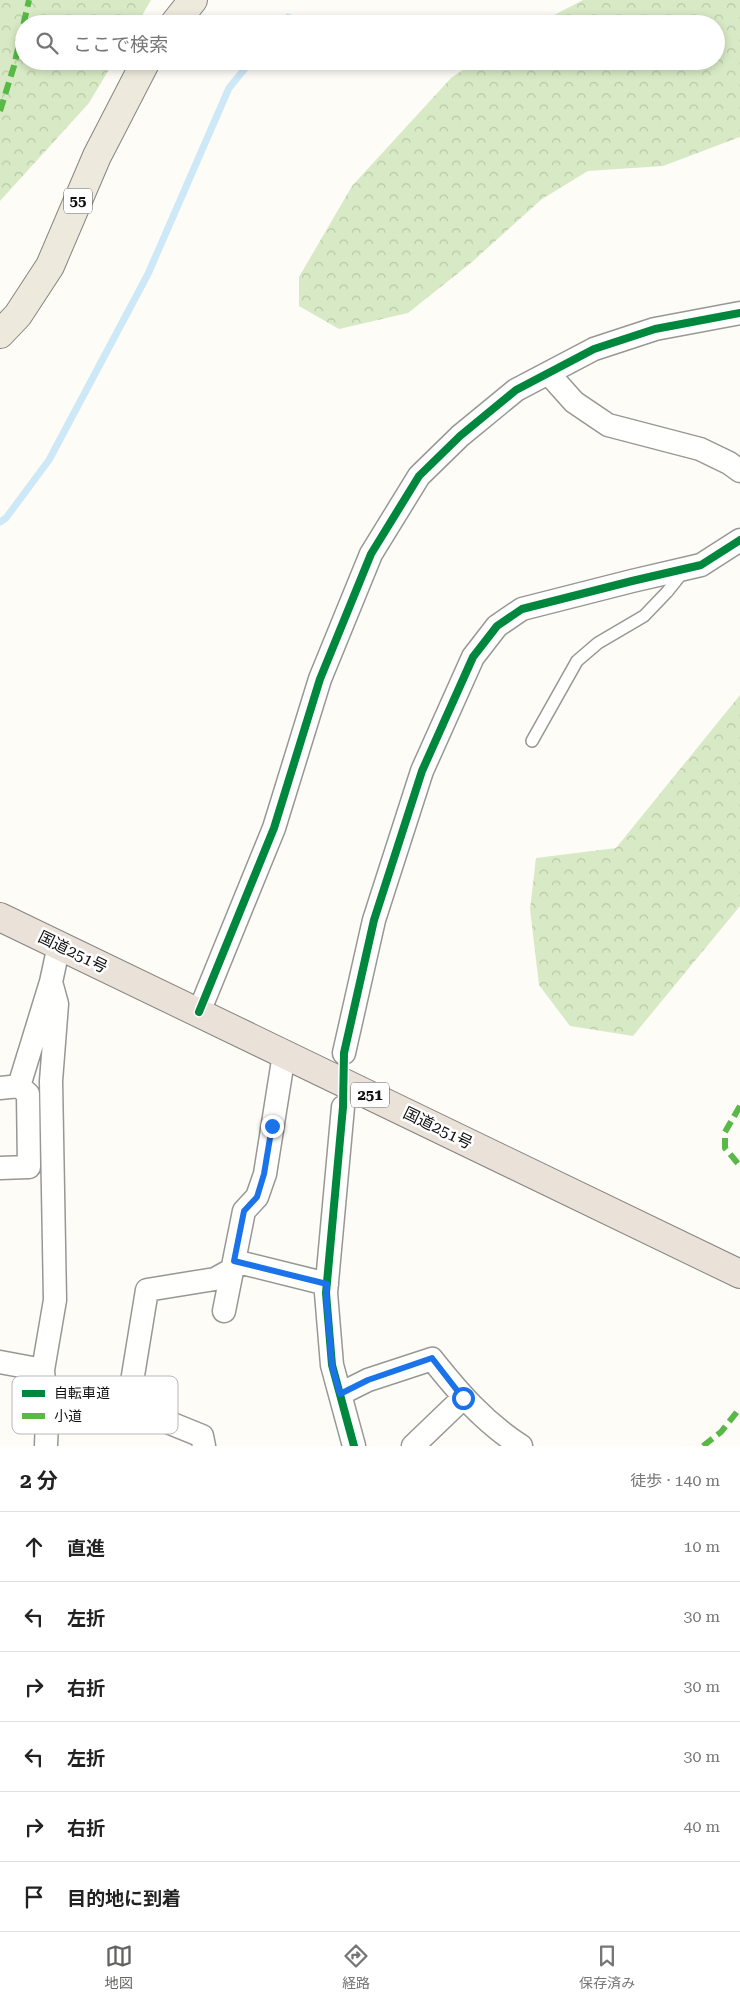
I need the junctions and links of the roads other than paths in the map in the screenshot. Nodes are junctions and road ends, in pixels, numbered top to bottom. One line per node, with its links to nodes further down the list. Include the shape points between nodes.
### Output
1 (193, 0): 2 (main road)
2 (181, 15)
3 (141, 70): 5 (main road, 55, via 97,156 50,266 18,314)
4 (740, 313): 6 (street, via 655,330 611,343)
5 (0, 334)
6 (549, 374): 7 (street, via 574,402 608,425 700,448); 14 (street, via 516,390 460,436 419,476 371,554 320,679 274,828)
7 (740, 471)
8 (740, 540): 9 (street, via 701,565)
9 (686, 569): 10 (lane, via 644,616 598,643 577,661); 15 (street, via 522,609 497,626 473,657 422,771 374,920)
10 (532, 741)
11 (0, 917): 12 (highway, 国道251号 / 251)
12 (59, 946): 13 (street); 14 (highway, 国道251号 / 251)
13 (51, 982): 17 (street); 26 (street, via 57,1004 51,1081 55,1300)
14 (199, 1012): 16 (highway, 国道251号 / 251)
15 (344, 1053)
16 (284, 1054): 20 (street, via 264,1174 257,1197 244,1211); 21 (highway, 国道251号 / 251)
17 (9, 1087): 19 (street, via 28,1094 30,1167)
18 (343, 1107): 22 (street)
19 (0, 1168)
20 (233, 1265): 22 (street); 23 (street); 27 (street, via 215,1279 147,1290)
21 (740, 1274)
22 (327, 1284): 28 (street, via 332,1366)
23 (224, 1311)
24 (0, 1362): 25 (street)
25 (34, 1376)
26 (45, 1376)
27 (133, 1376)
28 (340, 1394): 29 (street, via 368,1380 432,1358); 32 (street)
29 (463, 1398): 33 (street); 34 (street)
30 (178, 1426): 31 (street, via 202,1436)
31 (204, 1446)
32 (354, 1446)
33 (413, 1446)
34 (521, 1446)

